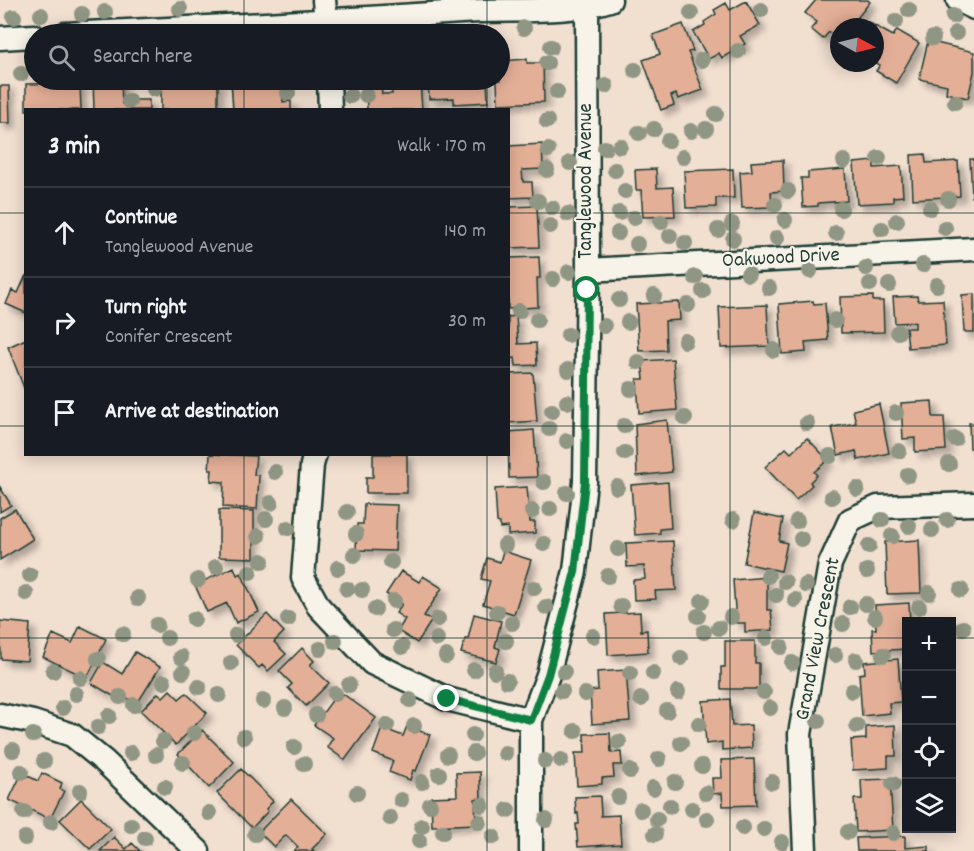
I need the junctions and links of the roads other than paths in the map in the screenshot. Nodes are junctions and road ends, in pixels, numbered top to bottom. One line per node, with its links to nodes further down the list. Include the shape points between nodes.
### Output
1 (610, 0): 3 (street)
2 (958, 0): 4 (street)
3 (587, 7): 5 (street); 12 (street, Tanglewood Avenue)
4 (974, 8)
5 (326, 19): 6 (street)
6 (239, 24)
7 (24, 37): 8 (street)
8 (0, 38)
9 (329, 90): 10 (street)
10 (330, 108)
11 (974, 249): 12 (street, Oakwood Drive)
12 (588, 270): 16 (street, Tanglewood Avenue, via 585,482 575,572 548,675)
13 (314, 456): 16 (street, via 303,578 319,607 372,663 447,699)
14 (974, 504): 19 (street, Grand View Crescent, via 878,507 850,520 830,564 800,735)
15 (0, 715): 17 (street, via 72,735)
16 (531, 720): 18 (street, Tanglewood Avenue)
17 (198, 851)
18 (531, 851)
19 (805, 851)

